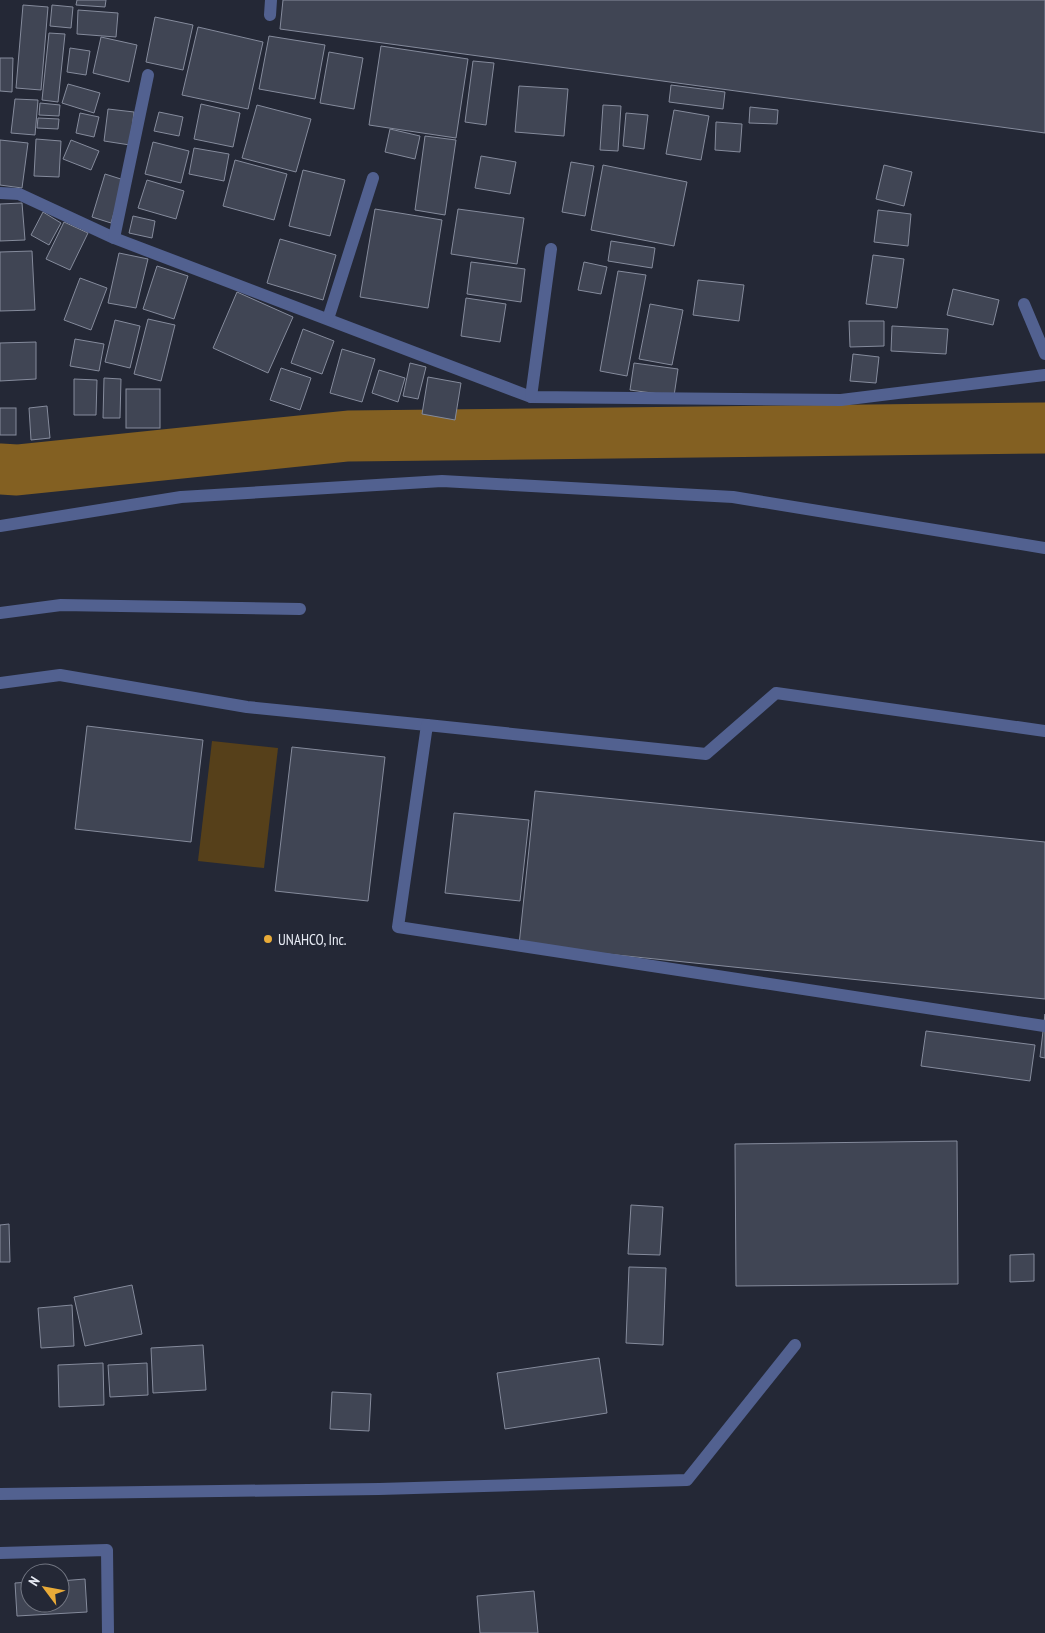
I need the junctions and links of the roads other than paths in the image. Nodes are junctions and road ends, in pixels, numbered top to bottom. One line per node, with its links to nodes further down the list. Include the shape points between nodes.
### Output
1 (272, 0): 2 (street)
2 (270, 15)
3 (148, 75): 6 (street)
4 (373, 178): 9 (street)
5 (0, 193): 6 (street, via 19,194)
6 (114, 238): 9 (street)
7 (551, 249): 12 (street)
8 (1024, 304): 10 (street)
9 (328, 319): 12 (street)
10 (1045, 354)
11 (1045, 375): 12 (street, via 841,400)
12 (531, 397)
13 (0, 526): 14 (street, via 181,497 442,482 732,497)
14 (1045, 548)
15 (300, 609): 16 (street, via 60,605)
16 (0, 613)
17 (0, 683): 18 (street, via 60,675 247,707)
18 (427, 725): 19 (street, via 706,754 776,693); 20 (street, via 398,927)
19 (1045, 731)
20 (1044, 1026)
21 (795, 1345): 22 (street, via 687,1480 369,1489)
22 (0, 1494)
23 (0, 1553): 24 (street, via 107,1550)
24 (108, 1633)

